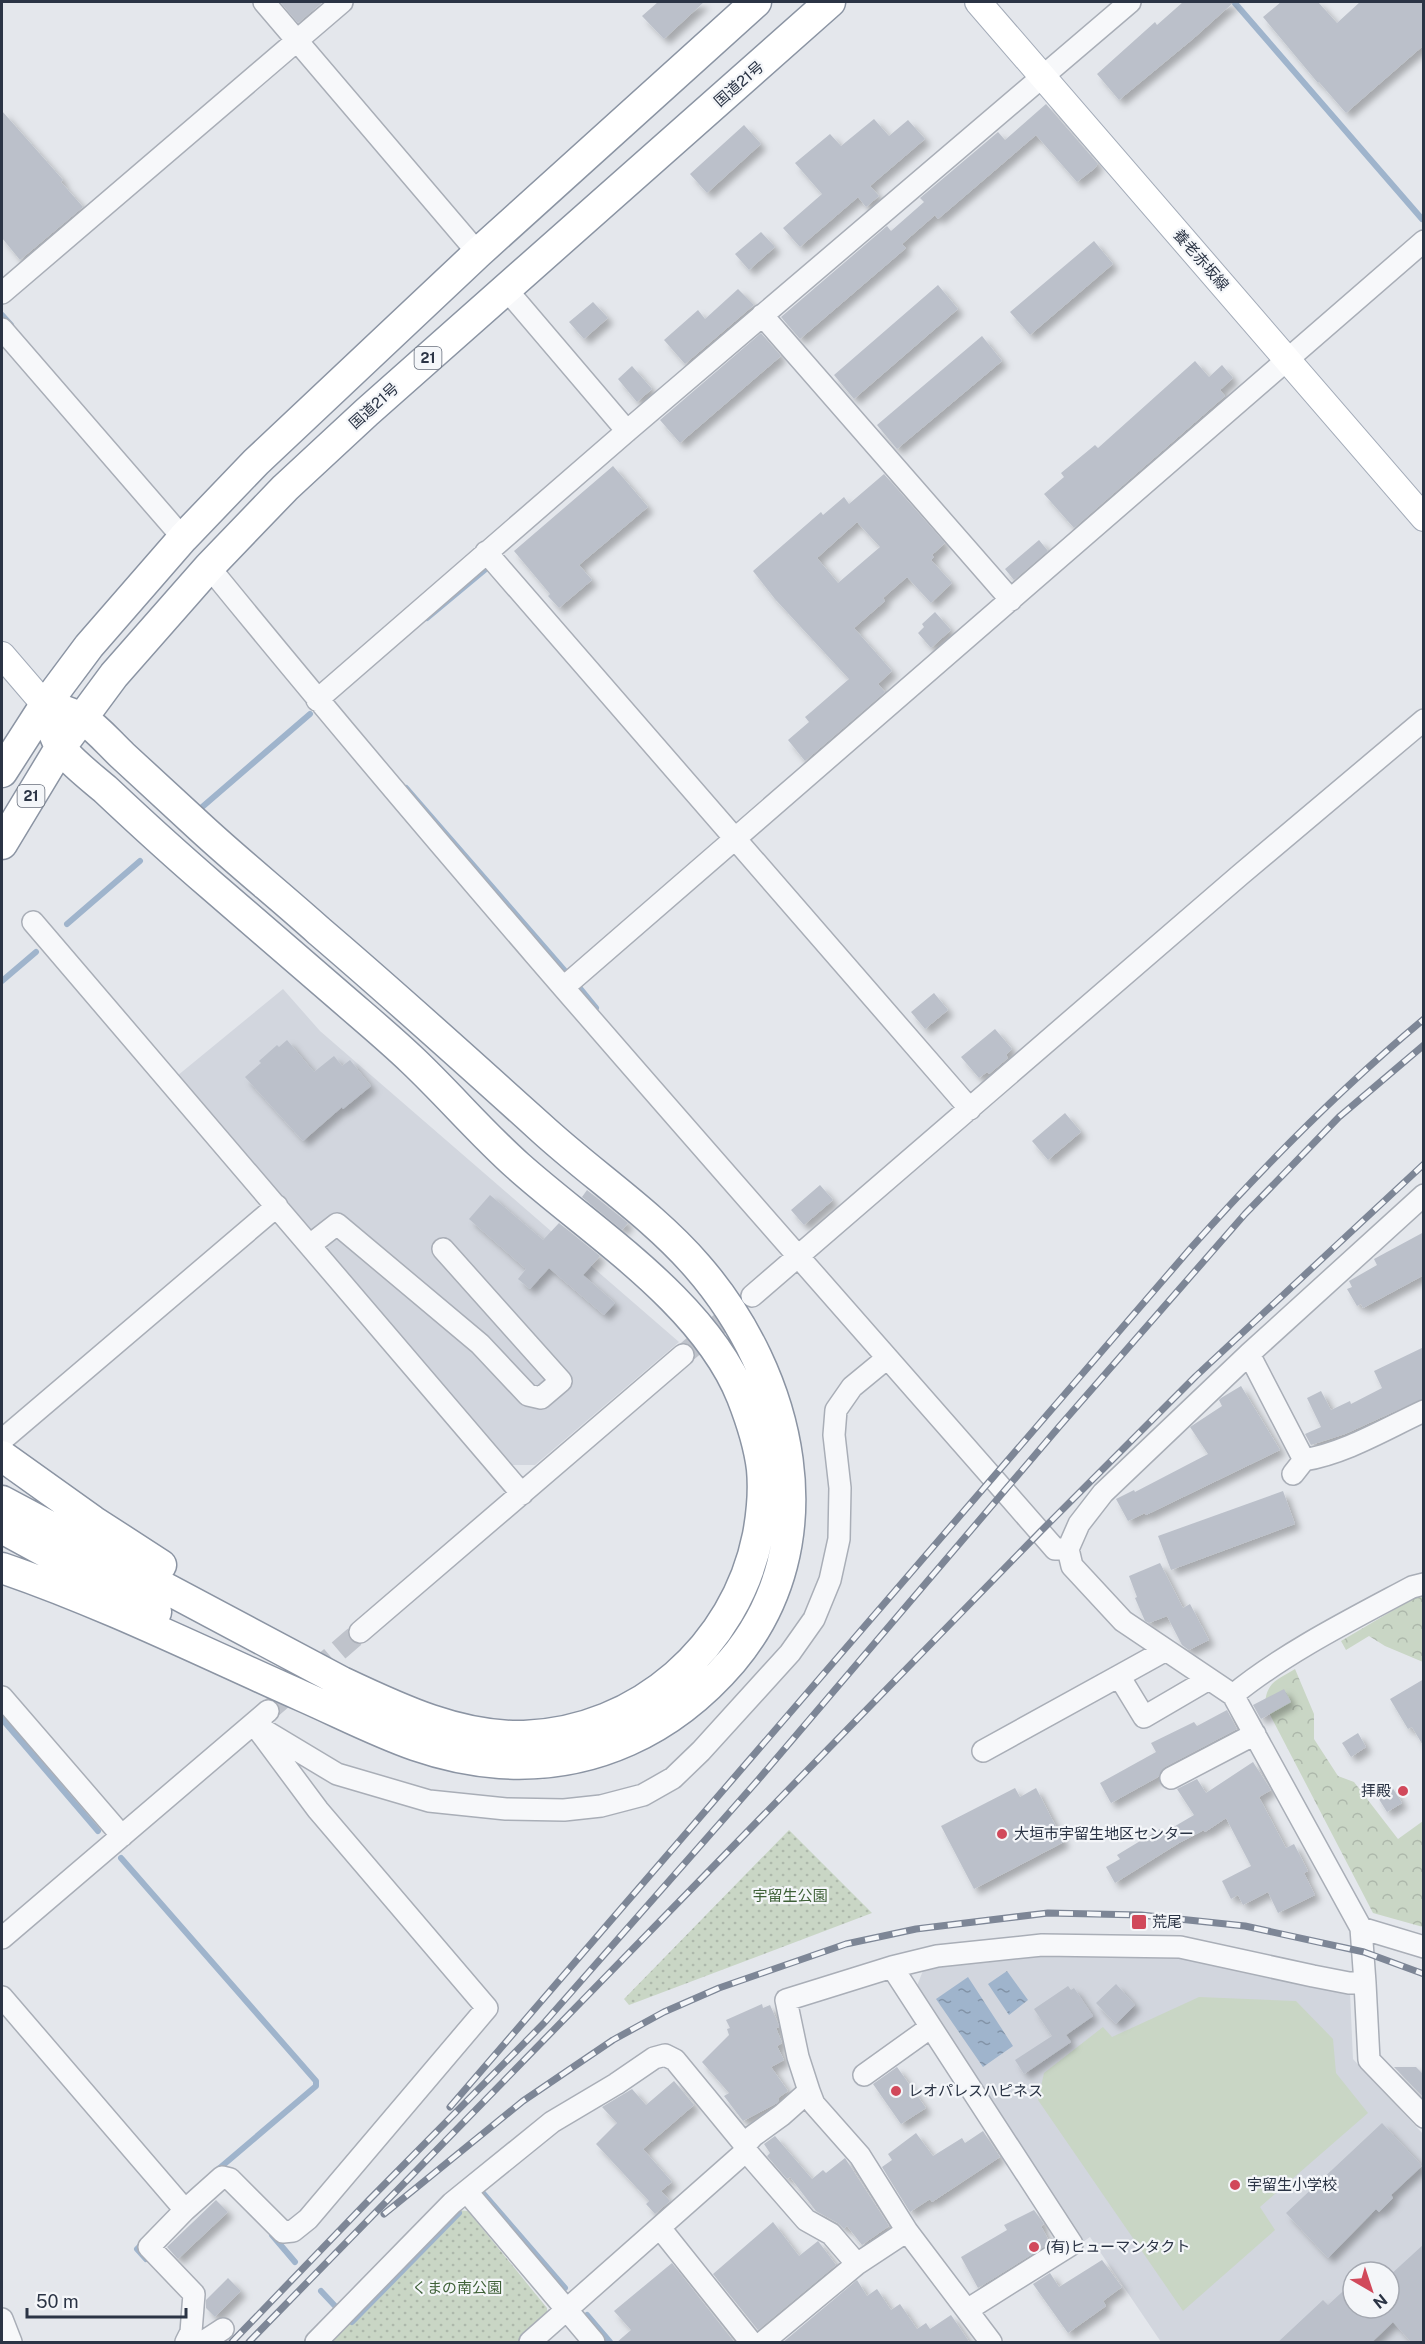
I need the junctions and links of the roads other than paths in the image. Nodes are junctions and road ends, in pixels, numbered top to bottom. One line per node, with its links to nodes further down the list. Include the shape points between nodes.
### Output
1 (264, 2): 7 (street)
2 (342, 2): 7 (street)
3 (756, 2): 10 (highway, 21)
4 (830, 2): 11 (highway, 国道21号 / 21)
5 (978, 2): 8 (main road, 養老赤坂線)
6 (1130, 2): 8 (street)
7 (298, 40): 10 (street); 12 (street)
8 (1043, 76): 13 (street); 15 (main road, 養老赤坂線)
9 (1424, 241): 15 (street)
10 (478, 253): 18 (highway, 21, via 256,462)
11 (506, 290): 16 (street); 20 (highway, 国道21号 / 21, via 285,488)
12 (2, 293)
13 (762, 315): 16 (street); 21 (street)
14 (2, 329): 18 (street)
15 (1287, 360): 17 (main road, 養老赤坂線); 21 (street)
16 (627, 431): 19 (street)
17 (1424, 518)
18 (183, 538): 24 (highway, 21, via 88,646)
19 (486, 552): 23 (street); 29 (street)
20 (209, 567): 23 (street); 25 (highway, 国道21号 / 21, via 114,675)
21 (1011, 600): 29 (street)
22 (2, 655): 24 (main road)
23 (317, 700): 32 (street)
24 (45, 705): 25 (highway); 27 (highway); 28 (highway, 21)
25 (82, 718): 27 (highway, 国道21号 / 21); 50 (highway, via 212,838 668,1236 698,1267 722,1298 767,1380 782,1425 792,1507 786,1546 759,1621 736,1656 706,1689 672,1718 635,1738 593,1754 549,1762 462,1759 380,1733 316,1702)
26 (1424, 720): 33 (street)
27 (60, 748): 30 (highway, 21); 50 (highway, via 409,1057 515,1163 671,1297 720,1356 740,1392 755,1431 762,1471 762,1513 754,1552 741,1590 723,1624 698,1656 635,1705 598,1722 562,1732 522,1736 482,1733 399,1709)
28 (2, 772)
29 (734, 840): 32 (street); 33 (street)
30 (2, 844)
31 (33, 922): 35 (street)
32 (564, 987): 38 (street)
33 (970, 1110): 38 (street)
34 (1424, 1195): 40 (street)
35 (277, 1206): 36 (street); 44 (street)
36 (310, 1245): 37 (street, via 338,1224 480,1344 528,1395 541,1398 561,1381); 46 (street)
37 (442, 1249)
38 (798, 1258): 39 (street); 42 (street)
39 (752, 1296)
40 (1249, 1354): 43 (street, via 1299,1467); 49 (street, via 1104,1493 1078,1524)
41 (683, 1355): 46 (street)
42 (886, 1359): 49 (street, via 1055,1549); 59 (street, via 852,1387 836,1410 839,1539 830,1580 814,1619 790,1653 673,1778 643,1795 564,1810 429,1801 337,1774)
43 (1424, 1411)
44 (2, 1440)
45 (2, 1456): 50 (highway)
46 (522, 1494): 53 (street)
47 (2, 1502): 50 (highway)
48 (2, 1528): 50 (highway)
49 (1068, 1549): 54 (street, via 1072,1566 1123,1621)
50 (74, 1553): 51 (highway)
51 (2, 1568)
52 (1424, 1584): 57 (street, via 1340,1626)
53 (360, 1632)
54 (1166, 1650): 55 (street); 56 (street)
55 (1119, 1676): 56 (street, via 1144,1717); 61 (street)
56 (1209, 1679): 57 (street)
57 (1233, 1695): 60 (street)
58 (2, 1697): 63 (street)
59 (261, 1718): 63 (street); 76 (street, via 318,1810 487,2008 294,2231 284,2232 230,2179 222,2177)
60 (1255, 1734): 62 (street); 64 (street)
61 (982, 1751)
62 (1171, 1778)
63 (122, 1836): 65 (street)
64 (1361, 1928): 66 (street); 68 (street)
65 (2, 1938)
66 (1424, 1947)
67 (892, 1967): 68 (street, via 937,1956 1042,1945 1180,1947 1331,1980); 70 (street); 72 (street, via 786,2000)
68 (1365, 1983): 73 (street, via 1369,2060)
69 (2, 1997): 76 (street)
70 (931, 2027): 71 (street); 81 (street, via 1072,2244)
71 (864, 2074)
72 (808, 2091): 74 (street, via 753,2136); 78 (street, via 814,2104 860,2156)
73 (1424, 2116)
74 (746, 2148): 75 (street, via 675,2060 665,2055 654,2058 552,2122); 77 (street); 79 (street, via 806,2220 831,2234)
75 (467, 2192): 80 (street); 87 (street)
76 (185, 2211): 85 (street, via 149,2247 194,2294 192,2332)
77 (660, 2228): 80 (street); 90 (street)
78 (907, 2231): 79 (street); 81 (street)
79 (857, 2264): 91 (street)
80 (567, 2310): 88 (street); 89 (street)
81 (966, 2310): 92 (street)
82 (2, 2319): 84 (street)
83 (223, 2329): 86 (street)
84 (11, 2343)
85 (186, 2343)
86 (203, 2343)
87 (316, 2343)
88 (530, 2343)
89 (594, 2343)
90 (751, 2343)
91 (763, 2343)
92 (991, 2343)

